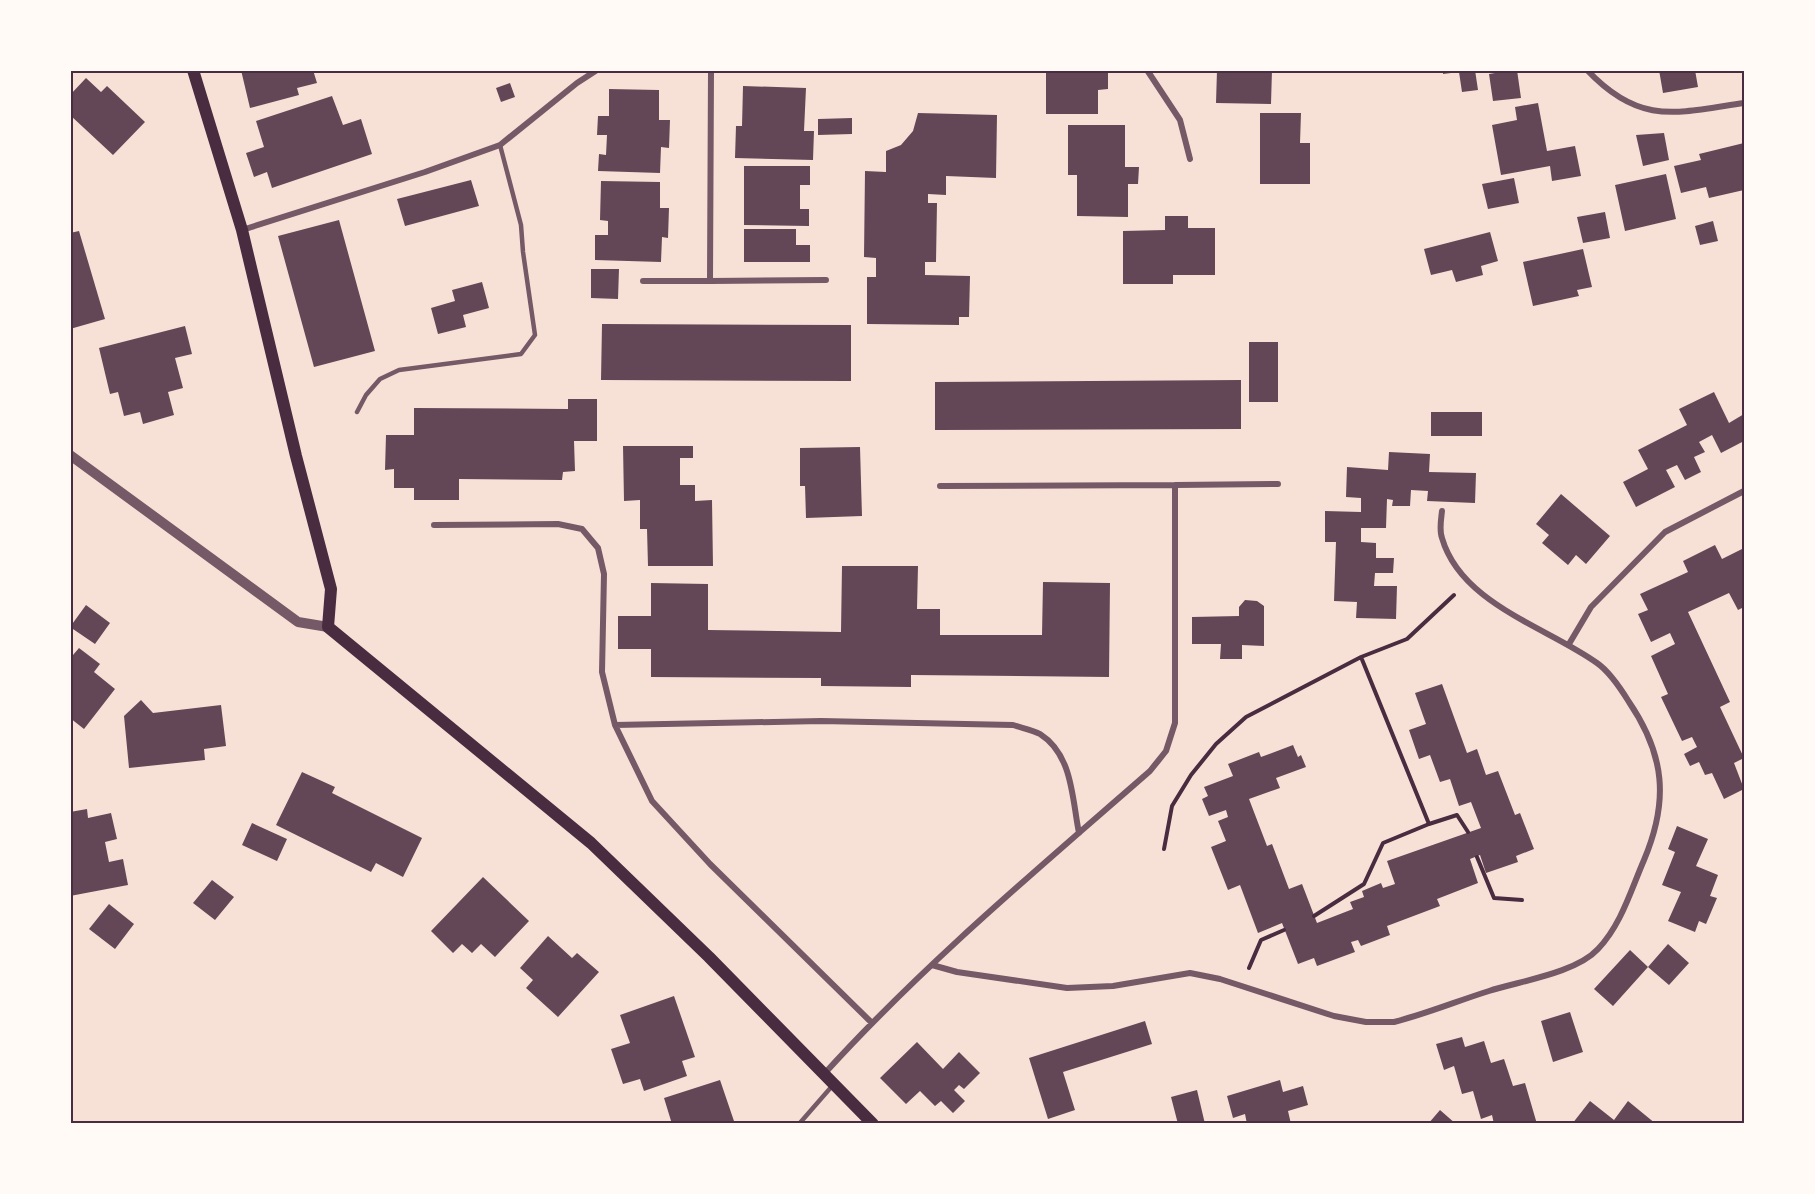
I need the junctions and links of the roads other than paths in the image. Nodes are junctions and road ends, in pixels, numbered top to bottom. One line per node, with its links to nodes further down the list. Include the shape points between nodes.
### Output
1 (193, 70): 9 (main road)
2 (597, 70): 7 (street)
3 (711, 70): 12 (street)
4 (1147, 70): 8 (street, via 1180,120)
5 (1587, 70): 6 (street, via 1625,102 1648,111 1672,113)
6 (1744, 103)
7 (500, 145): 9 (street); 13 (lane, via 521,225 535,335 521,354 399,370 380,379)
8 (1190, 159)
9 (242, 230): 21 (main road, via 331,589)
10 (826, 280): 12 (street)
11 (644, 281): 12 (street)
12 (710, 281)
13 (357, 412)
14 (70, 455): 21 (street, via 298,622)
15 (1278, 484): 16 (street)
16 (1175, 485): 17 (street); 24 (street, via 1175,723 1166,751 1150,771)
17 (940, 486)
18 (1744, 491): 22 (street, via 1665,532 1591,607)
19 (1442, 511): 22 (street, via 1441,536 1452,563 1505,610)
20 (434, 525): 23 (street, via 558,524 582,529 598,548 604,574 602,672)
21 (328, 627): 27 (main road, via 591,843)
22 (1569, 644): 25 (street, via 1600,665 1643,722 1654,747 1660,810 1614,930 1597,951 1568,968 1394,1022 1366,1022 1191,973 1113,986 1067,988 957,972)
23 (615, 725): 24 (street, via 821,721 1013,725 1040,734 1059,750 1069,775); 26 (street, via 652,801 710,864)
24 (1079, 833): 25 (street)
25 (932, 964): 26 (street)
26 (872, 1023): 27 (street)
27 (825, 1073): 28 (main road)
28 (835, 1083): 29 (lane); 30 (main road)
29 (799, 1124)
30 (873, 1124)

